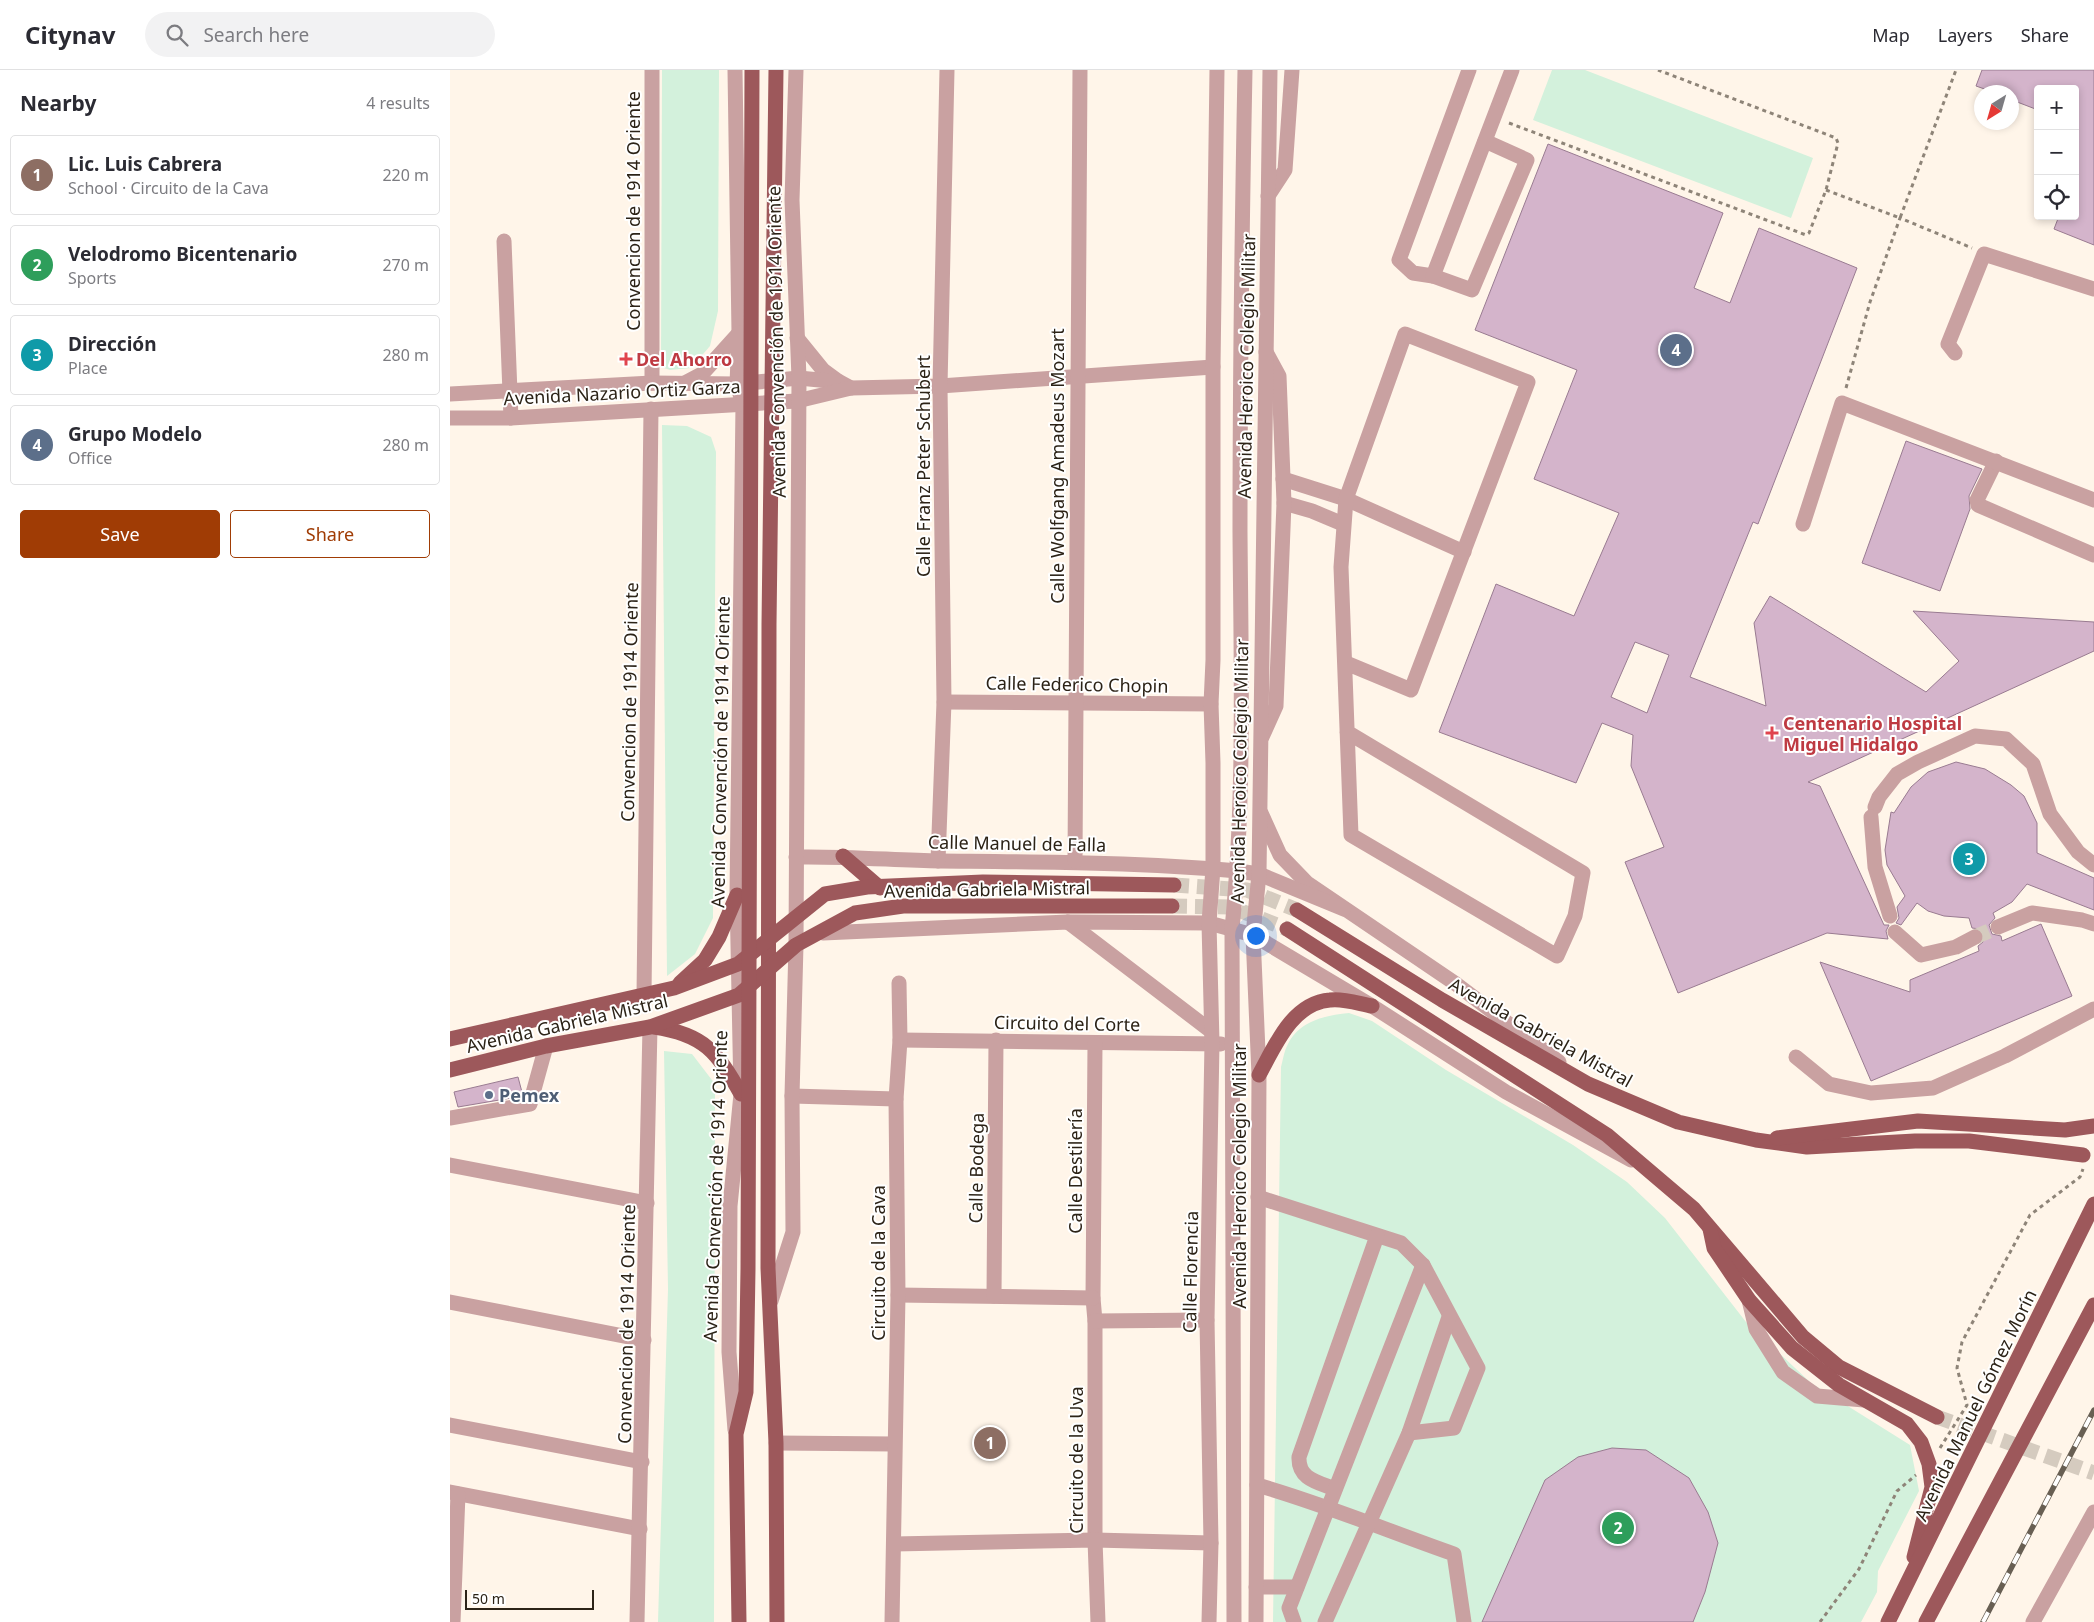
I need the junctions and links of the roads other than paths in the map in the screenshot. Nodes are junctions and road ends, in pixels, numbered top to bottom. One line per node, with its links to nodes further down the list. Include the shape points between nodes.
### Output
1 (652, 70): 26 (street, Convencion de 1914 Oriente)
2 (735, 70): 19 (street, Avenida Convención de 1914 Oriente)
3 (752, 70): 133 (main road, Avenida Convención de 1914 Oriente, via 748,1269 746,1392)
4 (776, 70): 123 (main road, Avenida Convención de 1914 Oriente, via 769,624 768,1268)
5 (796, 70): 20 (street, Avenida Convención de 1914 Oriente, via 792,200)
6 (947, 70): 30 (street, Calle Franz Peter Schubert)
7 (1080, 70): 25 (street, Calle Wolfgang Amadeus Mozart)
8 (1217, 70): 23 (street, Avenida Heroico Colegio Militar)
9 (1245, 70): 48 (street, Avenida Heroico Colegio Militar, via 1240,315)
10 (1270, 70): 15 (street, Avenida Heroico Colegio Militar)
11 (1292, 70): 15 (street, via 1285,170)
12 (1512, 70): 14 (street)
13 (1466, 72): 17 (street, via 1399,260 1413,273)
14 (1485, 141): 17 (street); 17 (street, via 1527,160 1472,290)
15 (1268, 196): 21 (street, Avenida Heroico Colegio Militar)
16 (504, 241): 31 (street)
17 (1433, 276)
18 (2094, 289): 22 (street, via 1984,254 1948,344)
19 (738, 333): 27 (street, via 702,374); 28 (street, Avenida Convención de 1914 Oriente)
20 (797, 338): 24 (street, Avenida Convención de 1914 Oriente); 29 (street, via 823,370)
21 (1265, 350): 39 (street, via 1279,376); 54 (street, Avenida Heroico Colegio Militar)
22 (1955, 352)
23 (1213, 367): 25 (street); 47 (street, Avenida Heroico Colegio Militar)
24 (799, 378): 28 (street, Avenida Nazario Ortiz Garza); 29 (street, Avenida Nazario Ortiz Garza); 33 (street, Avenida Convención de 1914 Oriente)
25 (1076, 378): 30 (street); 51 (street, Calle Wolfgang Amadeus Mozart)
26 (652, 383): 27 (street, Avenida Nazario Ortiz Garza); 31 (street, Avenida Nazario Ortiz Garza)
27 (685, 383): 28 (street, Avenida Nazario Ortiz Garza)
28 (737, 384): 34 (street, Avenida Convención de 1914 Oriente)
29 (845, 385): 30 (street); 33 (street, Avenida Nazario Ortiz Garza)
30 (940, 386): 50 (street, Calle Franz Peter Schubert)
31 (510, 392): 32 (street, Avenida Nazario Ortiz Garza); 37 (street)
32 (450, 394)
33 (797, 401): 34 (street, Avenida Nazario Ortiz Garza); 59 (street, Avenida Convención de 1914 Oriente)
34 (743, 404): 35 (street, Avenida Nazario Ortiz Garza); 68 (street, Avenida Convención de 1914 Oriente)
35 (651, 409): 37 (street, Avenida Nazario Ortiz Garza); 88 (street, Convencion de 1914 Oriente)
36 (450, 418): 37 (street, Avenida Nazario Ortiz Garza)
37 (511, 418)
38 (1996, 461): 41 (street); 44 (street, via 1842,403); 46 (street, via 1978,505)
39 (1283, 479): 40 (street); 42 (street)
40 (1346, 499): 43 (street); 45 (street); 45 (street, via 1405,334 1528,382)
41 (2094, 500)
42 (1284, 504): 43 (street); 54 (street, via 1276,706)
43 (1343, 524): 49 (street, via 1341,567)
44 (1803, 524)
45 (1464, 552): 49 (street, via 1411,690)
46 (2094, 555)
47 (1213, 660): 48 (street); 52 (street, Avenida Heroico Colegio Militar)
48 (1241, 661): 56 (street, Avenida Heroico Colegio Militar)
49 (1346, 663): 53 (street)
50 (944, 702): 51 (street, Calle Federico Chopin); 60 (street, Calle Franz Peter Schubert)
51 (1076, 702): 52 (street, Calle Federico Chopin); 61 (street, Calle Wolfgang Amadeus Mozart)
52 (1210, 704): 55 (street, Avenida Heroico Colegio Militar)
53 (1347, 732): 53 (street, via 1351,835 1557,956 1576,916 1583,873)
54 (1259, 742): 57 (street, Avenida Heroico Colegio Militar)
55 (1213, 763): 56 (street); 63 (street, Avenida Heroico Colegio Militar)
56 (1240, 764): 64 (street, Avenida Heroico Colegio Militar)
57 (1258, 807): 65 (street, Avenida Heroico Colegio Militar); 70 (street, via 1280,855 1307,883)
58 (842, 856): 59 (street, Calle Manuel de Falla); 60 (street, Calle Manuel de Falla); 67 (main road)
59 (796, 857): 72 (street, Avenida Convención de 1914 Oriente)
60 (938, 861): 61 (street, Calle Manuel de Falla)
61 (1075, 862): 63 (street, Calle Manuel de Falla)
62 (2094, 865): 73 (street, via 2078,852 2050,814 2033,764 2006,739 1976,736 1898,774 1879,797 1873,812 1876,867)
63 (1213, 868): 64 (street, Calle Manuel de Falla); 75 (street, Avenida Heroico Colegio Militar)
64 (1238, 871): 65 (street, Calle Manuel de Falla); 78 (street, Avenida Heroico Colegio Militar)
65 (1258, 874): 70 (street, Calle Manuel de Falla); 82 (street, Avenida Heroico Colegio Militar)
66 (1174, 885): 67 (main road, Avenida Gabriela Mistral, via 983,882)
67 (880, 888): 72 (main road, Avenida Gabriela Mistral, via 825,894)
68 (737, 895): 85 (street, Avenida Convención de 1914 Oriente); 87 (main road, via 704,960)
69 (1172, 906): 80 (main road, Avenida Gabriela Mistral, via 903,906 855,913)
70 (1344, 909): 103 (street, via 1456,984)
71 (1297, 910): 103 (main road, Avenida Gabriela Mistral, via 1442,1000)
72 (796, 916): 84 (street, Avenida Convención de 1914 Oriente); 85 (main road, Avenida Gabriela Mistral)
73 (1890, 916)
74 (1068, 922): 75 (street); 80 (street); 93 (street)
75 (1209, 923): 78 (street); 93 (street, Calle Florencia)
76 (2094, 924): 77 (street, via 2032,913)
77 (1998, 926)
78 (1232, 929): 82 (street); 98 (street, Avenida Heroico Colegio Militar)
79 (1287, 929): 112 (main road, via 1540,1089 1607,1134)
80 (823, 932): 84 (main road, Avenida Gabriela Mistral)
81 (1895, 932): 83 (street, via 1922,956 1956,948)
82 (1253, 935): 90 (street); 102 (street, Avenida Heroico Colegio Militar)
83 (1975, 937)
84 (796, 945): 89 (main road, Avenida Gabriela Mistral); 105 (street, Avenida Convención de 1914 Oriente)
85 (738, 964): 87 (main road, Avenida Gabriela Mistral); 89 (street, Avenida Convención de 1914 Oriente)
86 (899, 983): 95 (street, Circuito de la Cava)
87 (674, 988): 88 (main road, Avenida Gabriela Mistral)
88 (644, 995): 94 (main road, Avenida Gabriela Mistral)
89 (738, 995): 92 (main road, Avenida Gabriela Mistral); 104 (street, Avenida Convención de 1914 Oriente)
90 (1372, 1006): 102 (main road, via 1332,999 1313,1004 1284,1029); 112 (street, via 1506,1092)
91 (2094, 1009): 100 (street, via 2005,1056 1933,1088 1871,1092 1829,1084)
92 (650, 1027): 99 (main road, Avenida Gabriela Mistral); 104 (main road, via 679,1031 706,1044 726,1066); 114 (street, Convencion de 1914 Oriente)
93 (1212, 1037): 97 (street, Circuito del Corte); 98 (street, Circuito del Corte); 127 (street, Calle Florencia)
94 (450, 1039)
95 (900, 1040): 96 (street, Circuito del Corte); 106 (street, Circuito de la Cava)
96 (996, 1040): 97 (street, Circuito del Corte); 120 (street, Calle Bodega)
97 (1095, 1044): 121 (street, Calle Destilería)
98 (1234, 1044): 158 (street, Avenida Heroico Colegio Militar)
99 (546, 1046): 101 (main road, Avenida Gabriela Mistral); 107 (street, via 530,1104)
100 (1796, 1057)
101 (450, 1070)
102 (1259, 1075): 113 (street, Avenida Heroico Colegio Militar)
103 (1588, 1084): 109 (main road, Avenida Gabriela Mistral, via 1678,1122)
104 (741, 1094): 133 (street, Avenida Convención de 1914 Oriente, via 730,1206 729,1352)
105 (792, 1096): 106 (street); 123 (street, Avenida Convención de 1914 Oriente, via 792,1232)
106 (896, 1099): 119 (street, Circuito de la Cava)
107 (451, 1115)
108 (2094, 1126): 109 (main road, via 2065,1130 1918,1121)
109 (1756, 1140): 110 (main road, Avenida Gabriela Mistral, via 1807,1147 1969,1141)
110 (2085, 1158)
111 (450, 1165): 114 (street)
112 (1652, 1172): 116 (main road)
113 (1258, 1197): 117 (street); 138 (street, Avenida Heroico Colegio Militar)
114 (647, 1203): 129 (street, Convencion de 1914 Oriente)
115 (2094, 1204): 150 (main road, Avenida Manuel Gómez Morín)
116 (1710, 1227): 122 (main road, via 1714,1248); 131 (main road, via 1803,1336 1839,1367)
117 (1376, 1236): 118 (street, via 1401,1243); 139 (street, via 1299,1456 1298,1467 1306,1478)
118 (1422, 1265): 126 (street); 139 (street)
119 (898, 1295): 120 (street); 136 (street, Circuito de la Cava)
120 (994, 1296): 121 (street)
121 (1093, 1298): 128 (street, Circuito de la Uva)
122 (1749, 1300): 130 (main road, via 1792,1348); 130 (street, via 1756,1329 1782,1372 1817,1396)
123 (771, 1301): 135 (main road, Avenida Convención de 1914 Oriente)
124 (450, 1302): 129 (street)
125 (2094, 1305): 164 (main road)
126 (1449, 1317): 134 (street); 134 (street, via 1478,1368 1454,1428)
127 (1207, 1320): 128 (street); 146 (street, Calle Florencia)
128 (1095, 1321): 145 (street, Circuito de la Uva)
129 (644, 1340): 137 (street, Convencion de 1914 Oriente)
130 (1864, 1400): 150 (main road, via 1907,1424 1921,1442 1928,1464 1932,1487)
131 (1937, 1417)
132 (450, 1425): 137 (street)
133 (736, 1434): 153 (main road, Avenida Convención de 1914 Oriente)
134 (1409, 1434): 143 (street)
135 (776, 1443): 136 (street); 154 (main road, Avenida Convención de 1914 Oriente)
136 (894, 1444): 147 (street, Circuito de la Cava)
137 (642, 1462): 144 (street, Convencion de 1914 Oriente)
138 (1257, 1485): 141 (street); 148 (street, Avenida Heroico Colegio Militar)
139 (1335, 1488): 141 (street)
140 (454, 1493): 144 (street); 151 (street)
141 (1328, 1508): 143 (street); 149 (street)
142 (2094, 1512): 165 (street)
143 (1368, 1524): 161 (street); 162 (street, via 1454,1554)
144 (640, 1529): 152 (street, Convencion de 1914 Oriente)
145 (1095, 1540): 146 (street); 147 (street); 156 (street, Circuito de la Uva)
146 (1211, 1543): 157 (street, Calle Florencia)
147 (894, 1544): 155 (street)
148 (1256, 1587): 149 (street); 159 (street, Avenida Heroico Colegio Militar)
149 (1297, 1587): 160 (street, via 1289,1608)
150 (1904, 1592): 163 (main road, Avenida Manuel Gómez Morín)
151 (453, 1622)
152 (637, 1622)
153 (739, 1622)
154 (777, 1622)
155 (892, 1622)
156 (1098, 1622)
157 (1210, 1622)
158 (1234, 1622)
159 (1256, 1622)
160 (1294, 1622)
161 (1325, 1622)
162 (1464, 1622)
163 (1888, 1622)
164 (1926, 1622)
165 (2033, 1622)

